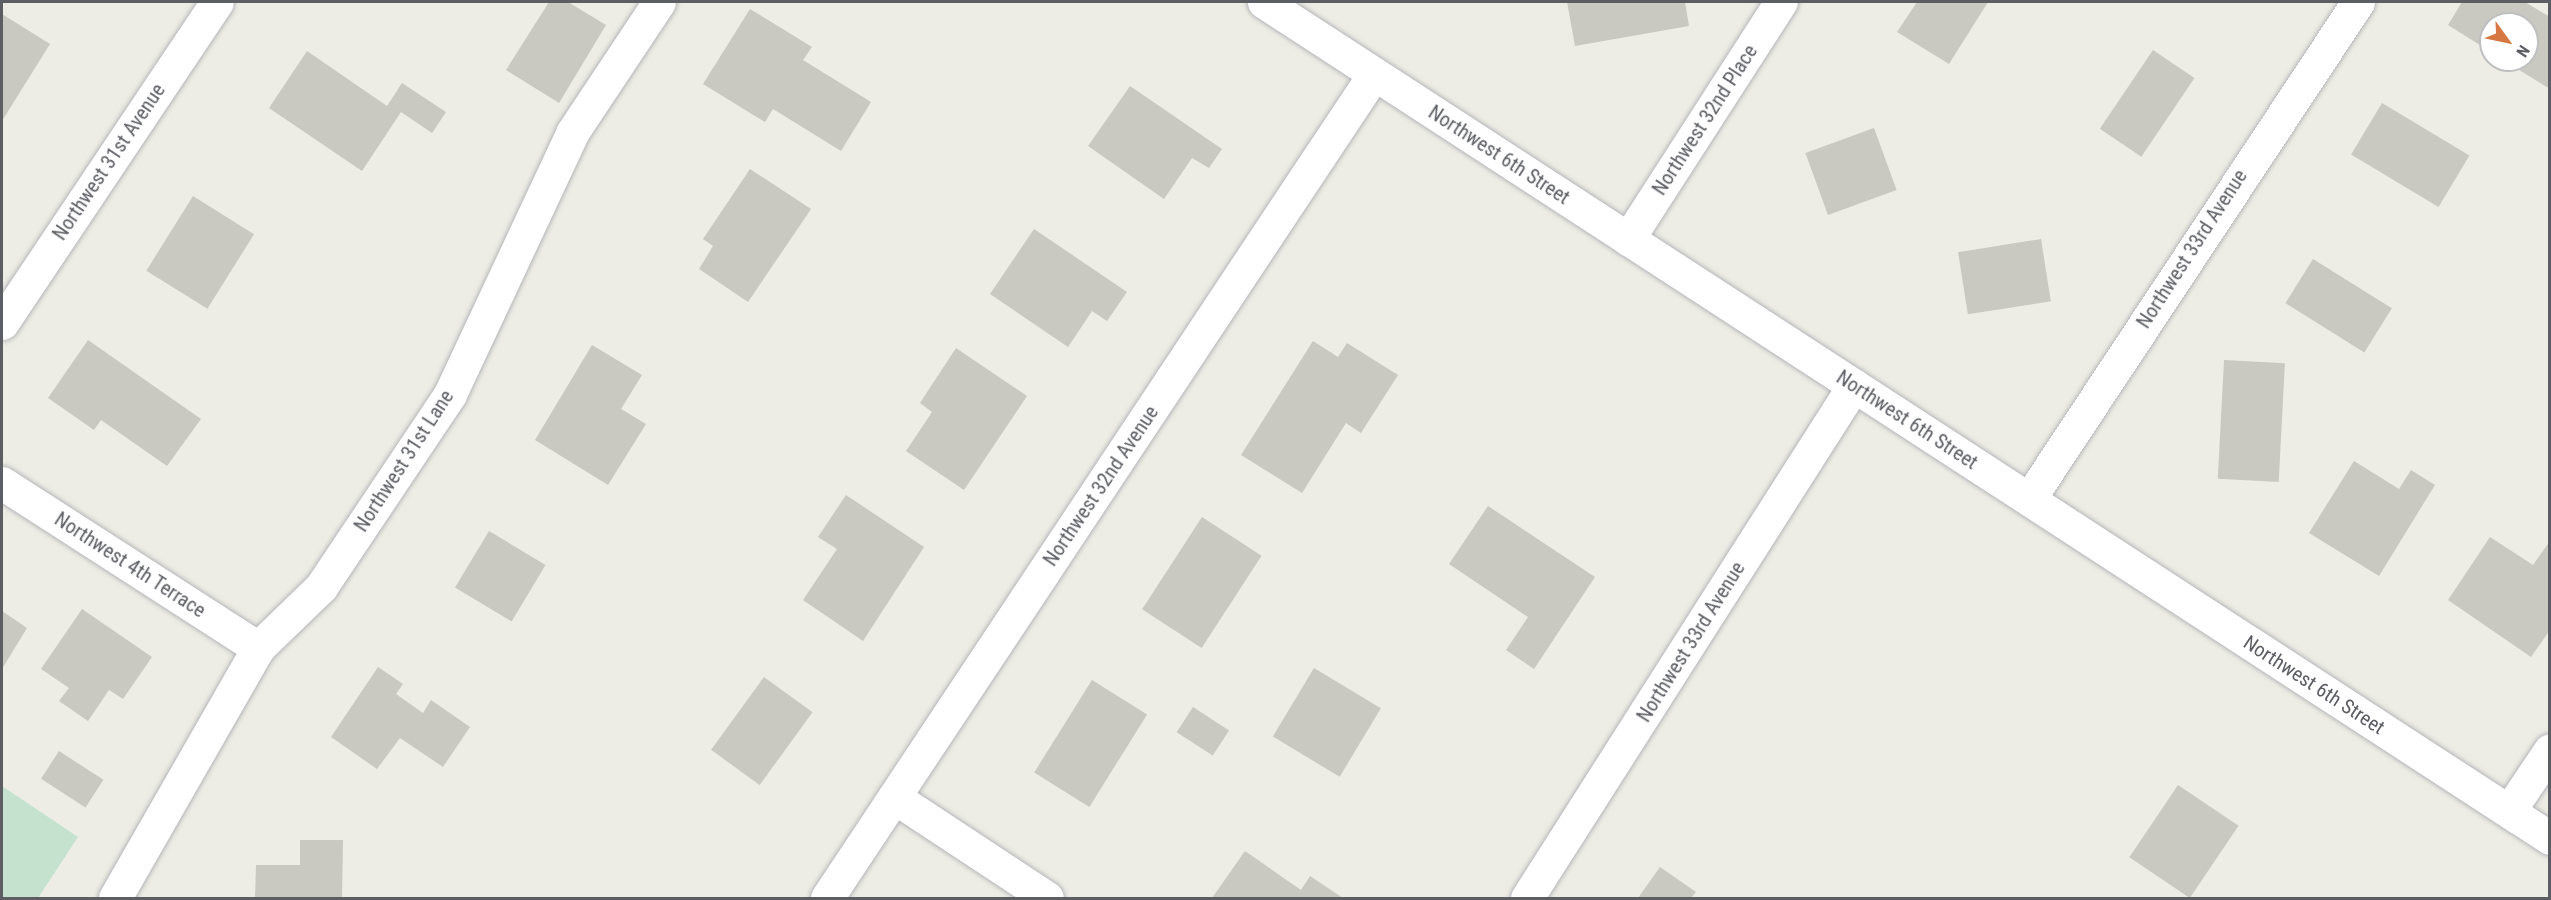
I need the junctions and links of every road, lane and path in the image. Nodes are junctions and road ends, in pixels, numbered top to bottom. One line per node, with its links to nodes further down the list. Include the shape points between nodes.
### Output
1 (217, 2): 8 (street, Northwest 31st Avenue)
2 (659, 2): 12 (street, Northwest 31st Lane, via 572,133 450,394 321,587)
3 (1264, 2): 6 (street, Northwest 6th Street)
4 (1781, 2): 7 (street, Northwest 32nd Place)
5 (2358, 2): 11 (street, Northwest 33rd Avenue)
6 (1374, 74): 7 (street, Northwest 6th Street); 14 (street, Northwest 32nd Avenue)
7 (1628, 239): 9 (street, Northwest 6th Street)
8 (2, 323)
9 (1854, 386): 11 (street, Northwest 6th Street); 20 (street, Northwest 33rd Avenue)
10 (2, 483): 12 (street, Northwest 4th Terrace)
11 (2028, 499): 15 (street, Northwest 6th Street)
12 (258, 648): 17 (street, Northwest 31st Lane)
13 (2550, 750): 15 (street)
14 (894, 797): 18 (street, Northwest 32nd Avenue); 19 (street)
15 (2509, 811): 16 (street, Northwest 6th Street)
16 (2550, 838)
17 (115, 898)
18 (827, 898)
19 (1047, 898)
20 (1527, 898)

